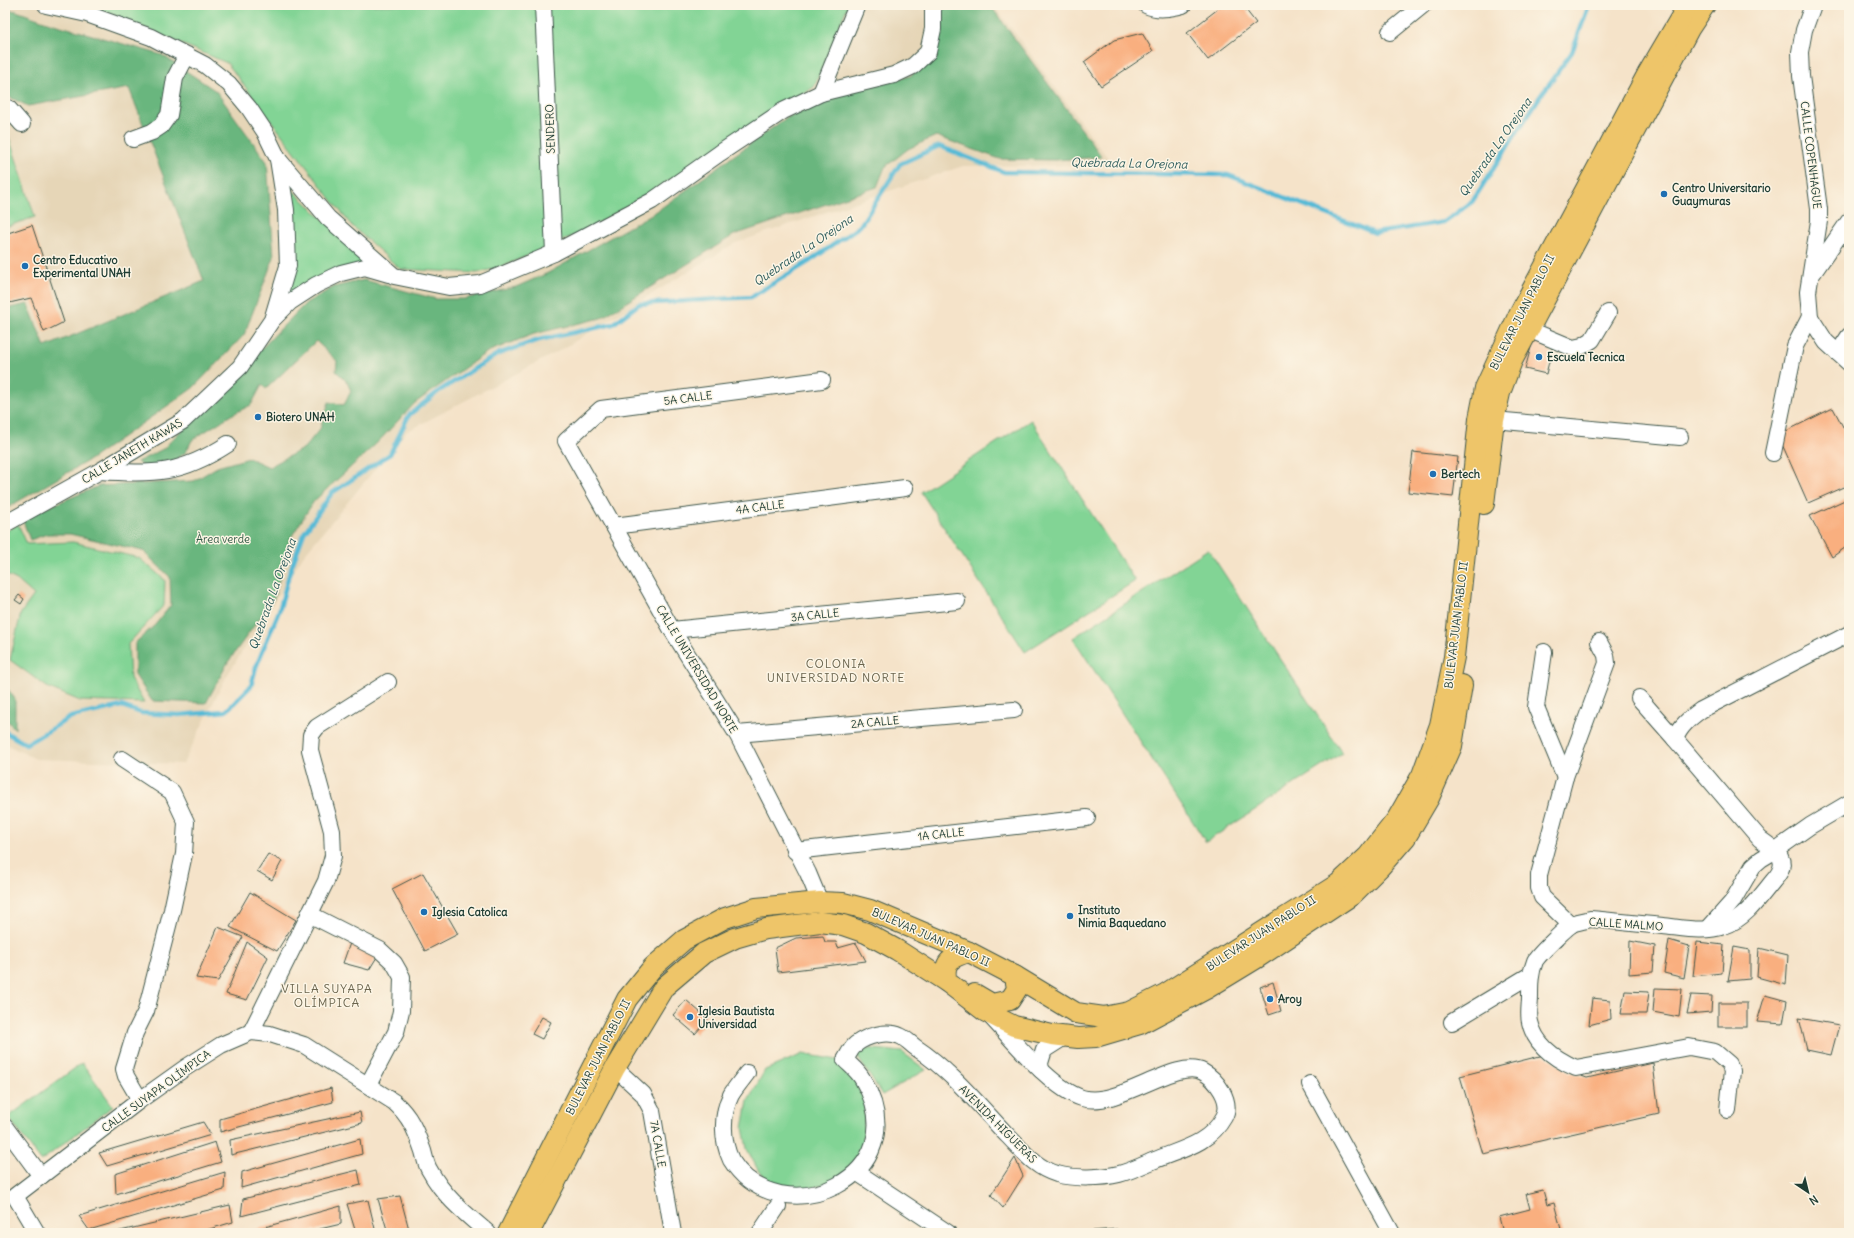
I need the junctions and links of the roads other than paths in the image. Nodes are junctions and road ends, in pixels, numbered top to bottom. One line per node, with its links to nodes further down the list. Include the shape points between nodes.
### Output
1 (46, 5): 14 (street, CALLE JANETH KAWAS, via 87,14 151,38)
2 (543, 5): 22 (street, SENDERO)
3 (857, 5): 16 (street)
4 (933, 5): 16 (street, via 934,29 928,52 913,66 894,75)
5 (1146, 5): 6 (street, via 1154,8)
6 (1183, 5)
7 (1422, 5): 13 (street)
8 (1688, 5): 15 (main road, BULEVAR JUAN PABLO II)
9 (1697, 5): 15 (main road, BULEVAR JUAN PABLO II)
10 (1705, 5): 15 (main road, BULEVAR JUAN PABLO II)
11 (1714, 5): 15 (main road, BULEVAR JUAN PABLO II)
12 (1813, 5): 24 (street, CALLE COPENHAGUE, via 1804,30 1800,52 1819,209)
13 (1390, 32)
14 (187, 55): 19 (street, via 175,78 169,115 161,126); 20 (street, CALLE JANETH KAWAS, via 229,84 265,132)
15 (1655, 76): 28 (main road, BULEVAR JUAN PABLO II); 63 (main road, BULEVAR JUAN PABLO II, via 1519,314 1485,388 1479,419 1454,658 1447,696 1440,725 1422,775 1397,819 1368,856 1338,884 1165,994 1130,1012 1104,1017 1076,1013)
16 (821, 93): 22 (street, via 782,111 652,201)
17 (5, 107): 18 (street)
18 (22, 124)
19 (133, 139)
20 (278, 160): 23 (street, via 328,218); 27 (street, CALLE JANETH KAWAS, via 286,210 288,266)
21 (1849, 221): 24 (street)
22 (554, 253): 23 (street, via 480,284 449,288)
23 (394, 276): 27 (street, via 365,267 341,273 290,302)
24 (1811, 276): 26 (street, CALLE COPENHAGUE, via 1808,292)
25 (1608, 313): 28 (street, via 1592,340 1572,348)
26 (1810, 317): 30 (street, CALLE COPENHAGUE, via 1826,342); 36 (street, via 1795,346)
27 (272, 320): 37 (street, CALLE JANETH KAWAS, via 240,367 183,421)
28 (1528, 329): 32 (main road, BULEVAR JUAN PABLO II, via 1500,393)
29 (1849, 336): 30 (street)
30 (1844, 358)
31 (822, 380): 34 (street, 5A CALLE, via 601,409)
32 (1494, 420): 33 (street); 68 (main road, BULEVAR JUAN PABLO II, via 1472,615 1452,746 1429,798 1406,837 1352,895 1206,989 1140,1024 1114,1033 1096,1037)
33 (1680, 437)
34 (566, 441): 40 (street, CALLE UNIVERSIDAD NORTE)
35 (228, 444): 37 (street, via 206,458 173,470 137,474)
36 (1772, 453)
37 (100, 471): 39 (street, CALLE JANETH KAWAS)
38 (905, 488): 40 (street, 4A CALLE)
39 (5, 524)
40 (614, 526): 42 (street, CALLE UNIVERSIDAD NORTE)
41 (957, 601): 42 (street, 3A CALLE)
42 (672, 630): 49 (street, CALLE UNIVERSIDAD NORTE)
43 (1849, 634): 50 (street, via 1701,710 1688,719)
44 (1599, 642): 52 (street, via 1607,663)
45 (1544, 652): 52 (street, via 1536,707)
46 (388, 682): 58 (street, via 317,727 311,735 310,750 332,831 332,856 326,881)
47 (1639, 698): 50 (street)
48 (1014, 710): 49 (street, 2A CALLE)
49 (736, 734): 56 (street, CALLE UNIVERSIDAD NORTE)
50 (1675, 739): 55 (street, via 1760,839)
51 (122, 759): 74 (street, via 172,792 186,822 184,854 170,918 146,1011 135,1033 124,1069)
52 (1565, 777): 59 (street, via 1540,874 1539,888 1542,897)
53 (1849, 803): 55 (street)
54 (1087, 818): 56 (street, 1A CALLE)
55 (1776, 850): 60 (street, via 1753,866 1732,902); 60 (street, CALLE MALMO, via 1782,869 1778,876 1740,917 1724,926)
56 (795, 851): 57 (street, CALLE UNIVERSIDAD NORTE)
57 (820, 902): 61 (main road, BULEVAR JUAN PABLO II, via 870,910); 82 (main road, BULEVAR JUAN PABLO II, via 756,908 726,918 684,940 653,966 627,999)
58 (309, 914): 67 (street); 73 (street, via 380,950 394,963 402,977 401,1011 396,1032)
59 (1571, 925): 60 (street, CALLE MALMO, via 1590,919); 62 (street, CALLE MALMO, via 1535,960)
60 (1708, 929)
61 (969, 952): 63 (main road, BULEVAR JUAN PABLO II); 64 (main road, via 955,956 944,971)
62 (1530, 975): 66 (street); 75 (street, CALLE MALMO, via 1529,1021 1536,1038 1547,1051 1562,1062 1576,1068 1690,1047 1715,1052 1729,1064 1732,1071)
63 (1014, 976): 64 (main road, via 1017,989 1010,1000 1004,1002 992,1004 973,993)
64 (954, 987): 65 (main road, BULEVAR JUAN PABLO II); 69 (main road, BULEVAR JUAN PABLO II, via 897,950 866,933 843,925 820,922 766,929 735,938 704,953 664,987)
65 (986, 1012): 68 (main road, BULEVAR JUAN PABLO II, via 1014,1026); 70 (street, AVENIDA HIGUERAS)
66 (1452, 1022)
67 (251, 1032): 73 (street, CALLE SUYAPA OLÍMPICA, via 270,1034 304,1045); 74 (street, CALLE SUYAPA OLÍMPICA, via 221,1045)
68 (1066, 1036): 70 (street, via 1044,1050)
69 (615, 1068): 83 (main road, BULEVAR JUAN PABLO II); 84 (street, 7A CALLE, via 643,1094 652,1111)
70 (1041, 1070): 77 (street, AVENIDA HIGUERAS, via 1060,1086 1082,1098 1099,1100 1175,1072 1200,1070 1211,1076 1219,1087 1225,1099 1226,1113 1218,1128 1206,1139 1119,1174 1087,1177 1057,1174 1032,1162 931,1058 899,1035 885,1033 856,1044 845,1060 863,1078 874,1102 878,1127 873,1152)
71 (747, 1073): 79 (street, AVENIDA HIGUERAS, via 729,1103 724,1123 726,1150 738,1175 758,1194)
72 (1310, 1084): 87 (street)
73 (368, 1085): 81 (street, CALLE SUYAPA OLÍMPICA, via 406,1113 417,1134 428,1169 436,1182 448,1198)
74 (140, 1100): 78 (street, CALLE SUYAPA OLÍMPICA)
75 (1728, 1110)
76 (5, 1127): 78 (street)
77 (861, 1175): 79 (street, AVENIDA HIGUERAS, via 841,1194 815,1206); 86 (street)
78 (41, 1176): 80 (street, CALLE SUYAPA OLÍMPICA, via 15,1196)
79 (778, 1206): 85 (street)
80 (37, 1233)
81 (488, 1233)
82 (508, 1233)
83 (529, 1233)
84 (673, 1233)
85 (760, 1233)
86 (948, 1233)
87 (1392, 1233)

